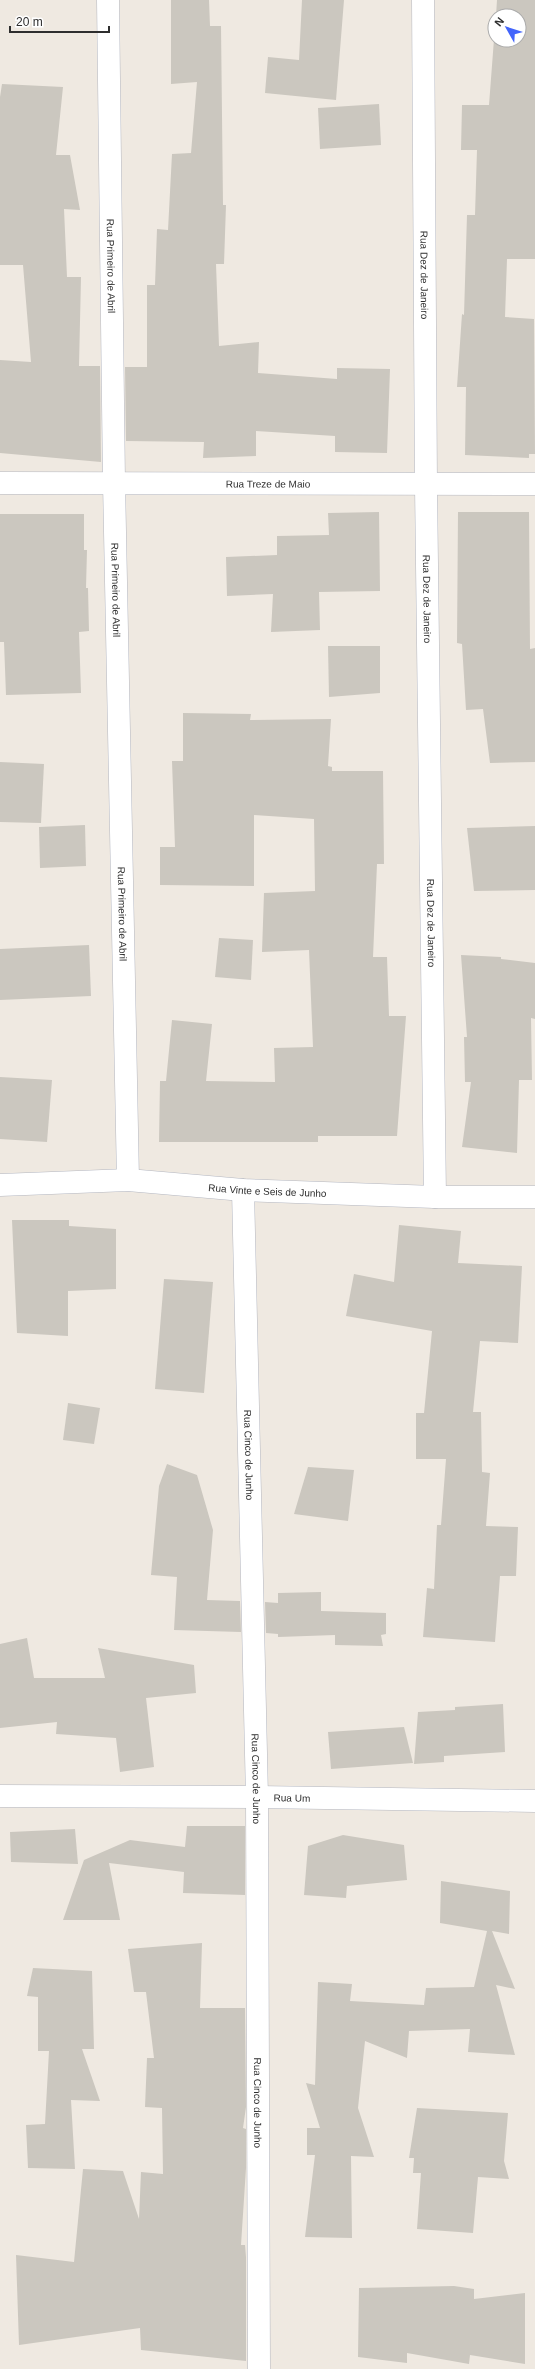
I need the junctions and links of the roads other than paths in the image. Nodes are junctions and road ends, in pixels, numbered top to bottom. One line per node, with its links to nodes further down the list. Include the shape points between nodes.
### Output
1 (108, 0): 3 (street, Rua Primeiro de Abril)
2 (422, 0): 6 (street, Rua Dez de Janeiro)
3 (114, 482): 4 (street, Rua Treze de Maio); 6 (street, Rua Treze de Maio); 7 (street, Rua Primeiro de Abril)
4 (0, 483)
5 (535, 484): 6 (street, Rua Treze de Maio)
6 (426, 486): 10 (street, Rua Dez de Janeiro)
7 (128, 1180): 8 (street, Rua Vinte e Seis de Junho); 9 (street, Rua Vinte e Seis de Junho)
8 (0, 1185)
9 (243, 1190): 10 (street, Rua Vinte e Seis de Junho); 13 (street, Rua Cinco de Junho)
10 (435, 1197): 11 (street, Rua Vinte e Seis de Junho)
11 (535, 1197)
12 (0, 1796): 13 (street, Rua Um)
13 (258, 1797): 14 (street, Rua Um); 15 (street, Rua Cinco de Junho)
14 (535, 1801)
15 (259, 2369)

